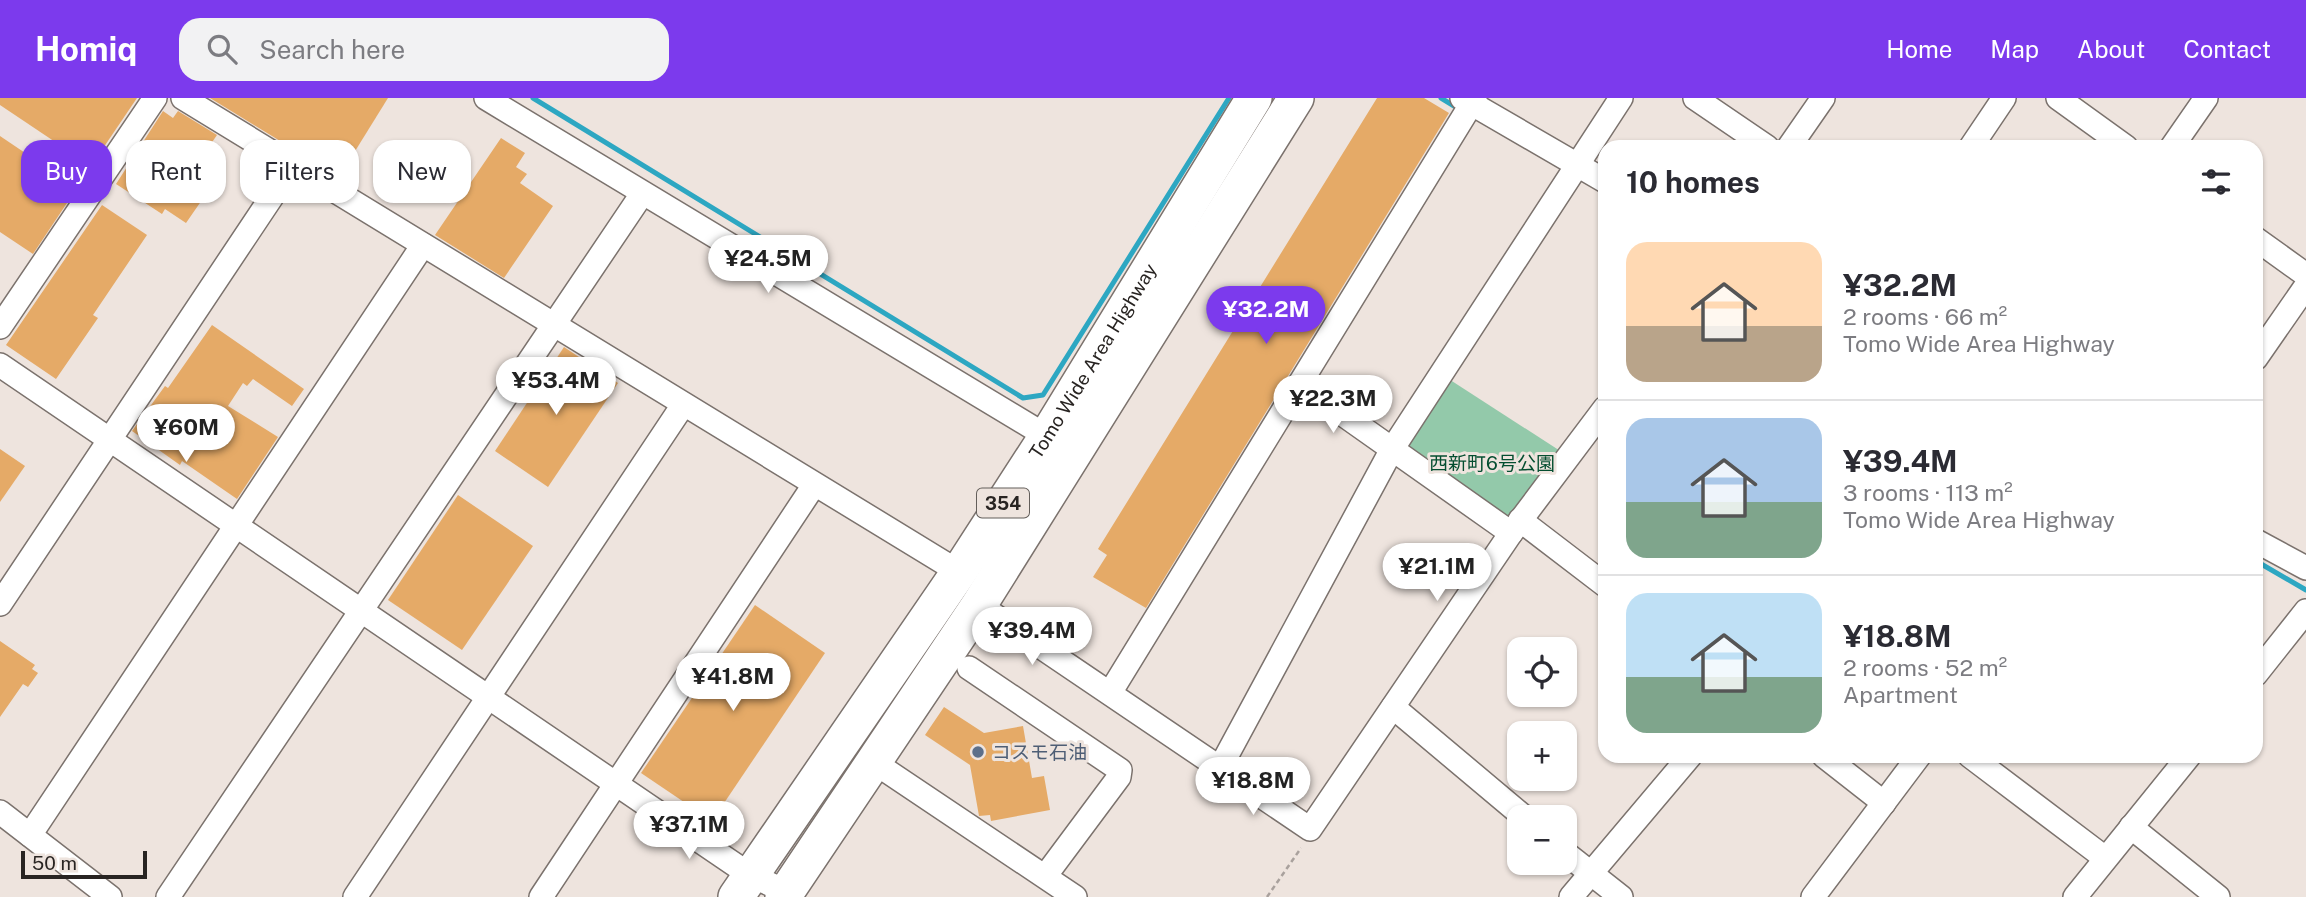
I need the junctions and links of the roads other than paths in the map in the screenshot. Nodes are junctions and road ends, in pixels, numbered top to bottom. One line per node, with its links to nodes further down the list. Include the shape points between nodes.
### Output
1 (155, 98): 29 (street)
2 (183, 98): 13 (street)
3 (485, 98): 21 (street)
4 (1254, 98): 36 (highway, Tomo Wide Area Highway / 354)
5 (1296, 98): 36 (highway, Tomo Wide Area Highway / 354)
6 (1621, 98): 19 (street)
7 (1695, 98): 14 (street)
8 (1823, 98): 15 (street)
9 (2004, 98): 16 (street)
10 (2058, 98): 17 (street)
11 (2206, 98): 18 (street)
12 (1470, 100): 19 (street); 32 (street)
13 (253, 140)
14 (1757, 140)
15 (1793, 140)
16 (1975, 140)
17 (2116, 140)
18 (2177, 140)
19 (1577, 165): 20 (street); 37 (street)
20 (1598, 177)
21 (642, 194): 28 (street); 36 (street)
22 (267, 203): 35 (street)
23 (356, 203): 25 (street)
24 (2263, 244): 26 (street)
25 (423, 245): 28 (street); 39 (street)
26 (2306, 275)
27 (2306, 286): 30 (street)
28 (554, 326): 33 (street); 47 (street)
29 (0, 327)
30 (2263, 348)
31 (0, 365): 35 (street)
32 (1300, 384): 37 (street); 51 (street)
33 (683, 405): 38 (street); 52 (street)
34 (1598, 417): 40 (street)
35 (110, 440): 39 (street); 45 (street)
36 (1061, 445): 43 (highway, Tomo Wide Area Highway / 354); 46 (highway, Tomo Wide Area Highway / 354)
37 (1391, 451): 40 (street); 60 (street)
38 (814, 485): 43 (street); 61 (street)
39 (236, 525): 47 (street); 66 (street)
40 (1515, 526): 44 (street); 53 (street)
41 (2263, 545): 42 (street)
42 (2306, 569)
43 (959, 572): 71 (highway, Tomo Wide Area Highway / 354)
44 (1598, 580)
45 (0, 604)
46 (979, 605): 51 (street); 54 (highway, Tomo Wide Area Highway / 354)
47 (362, 611): 52 (street); 74 (street)
48 (2306, 611): 49 (street)
49 (2263, 665)
50 (968, 668): 70 (street, via 1120,769 1119,777)
51 (1110, 693): 60 (street)
52 (489, 697): 61 (street); 75 (street)
53 (1393, 707): 60 (street, via 1310,829); 63 (street)
54 (875, 762): 70 (street); 72 (highway, Tomo Wide Area Highway / 354)
55 (1684, 763): 69 (street)
56 (1833, 763): 62 (street)
57 (1914, 763): 62 (street)
58 (1979, 763): 67 (street)
59 (2183, 763): 65 (street)
60 (1220, 768)
61 (616, 785): 71 (street); 76 (street)
62 (1884, 803): 80 (street)
63 (1510, 805)
64 (0, 812): 66 (street)
65 (2131, 827): 67 (street); 82 (street)
66 (30, 835): 73 (street)
67 (2105, 858): 81 (street)
68 (1577, 863): 69 (street)
69 (1591, 874): 78 (street); 79 (street)
70 (1045, 875): 77 (street)
71 (743, 886): 72 (street)
72 (785, 894)
73 (110, 897)
74 (168, 897)
75 (355, 897)
76 (541, 897)
77 (1074, 897)
78 (1571, 897)
79 (1621, 897)
80 (1813, 897)
81 (2075, 897)
82 (2218, 897)

